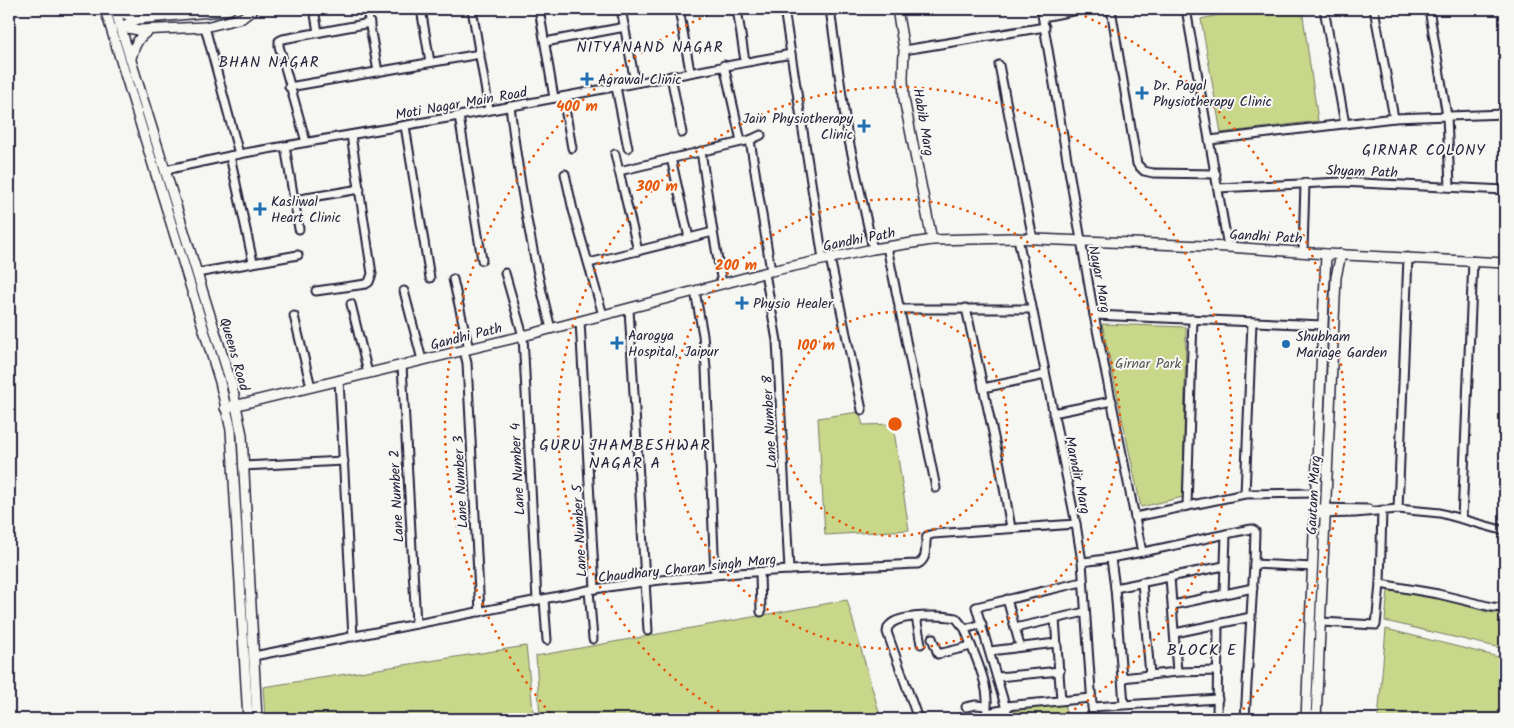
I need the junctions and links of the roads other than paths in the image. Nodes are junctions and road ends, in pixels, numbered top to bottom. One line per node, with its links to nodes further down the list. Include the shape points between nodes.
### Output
1 (112, 9): 23 (street); 25 (street, Queens Road); 29 (street, Queens Road)
2 (230, 9): 23 (street)
3 (254, 9): 26 (street, via 242,18)
4 (314, 9): 31 (street)
5 (367, 9): 24 (street)
6 (421, 9): 38 (street)
7 (472, 9): 34 (street)
8 (539, 9): 32 (street)
9 (621, 9): 27 (street)
10 (679, 9): 41 (street)
11 (737, 9): 37 (street)
12 (784, 9): 35 (street)
13 (830, 9): 91 (street, via 848,132)
14 (896, 9): 33 (street, Habib Marg)
15 (1041, 9): 22 (street, Nayar Marg)
16 (1083, 9): 22 (street)
17 (1112, 9): 75 (street, via 1137,164 1144,171 1153,173)
18 (1186, 9): 61 (street)
19 (1324, 9): 55 (street)
20 (1374, 9): 54 (street)
21 (1429, 9): 53 (street)
22 (1043, 17): 28 (street, Nayar Marg)
23 (138, 19): 25 (street)
24 (370, 22): 31 (street); 42 (street)
25 (121, 27): 29 (street); 30 (street); 36 (street, Queens Road)
26 (205, 27): 30 (street); 68 (street)
27 (625, 27): 32 (street); 44 (street)
28 (1045, 27): 33 (street); 88 (street, Nayar Marg)
29 (111, 29): 137 (street, Queens Road, via 220,382)
30 (151, 29): 36 (street, via 135,43)
31 (318, 32): 46 (street, via 279,41)
32 (545, 42): 48 (street)
33 (904, 50): 87 (street, Habib Marg, via 904,99)
34 (480, 54): 38 (street); 50 (street)
35 (791, 54): 37 (street, Moti Nagar Main Road); 98 (street)
36 (131, 59): 72 (street, Queens Road)
37 (745, 61): 39 (street, Moti Nagar Main Road)
38 (430, 62): 42 (street)
39 (724, 65): 41 (street, Moti Nagar Main Road); 62 (street)
40 (999, 66): 86 (street)
41 (690, 71): 43 (street, Moti Nagar Main Road)
42 (378, 72): 46 (street)
43 (671, 76): 44 (street, Moti Nagar Main Road); 57 (street)
44 (635, 82): 45 (street, Moti Nagar Main Road)
45 (616, 87): 47 (street, Moti Nagar Main Road); 66 (street)
46 (289, 88): 63 (street)
47 (563, 97): 48 (street, Moti Nagar Main Road); 65 (street)
48 (554, 98): 49 (street, Moti Nagar Main Road)
49 (510, 106): 50 (street, Moti Nagar Main Road); 125 (street, via 524,208)
50 (489, 110): 52 (street, Moti Nagar Main Road)
51 (1505, 114): 53 (street)
52 (459, 116): 56 (street, Moti Nagar Main Road); 99 (street)
53 (1448, 116): 54 (street); 77 (street)
54 (1394, 118): 55 (street)
55 (1345, 124): 61 (street)
56 (405, 126): 59 (street, Moti Nagar Main Road); 107 (street)
57 (682, 133)
58 (761, 134): 60 (street)
59 (351, 135): 63 (street, Moti Nagar Main Road); 79 (street)
60 (750, 140): 62 (street); 104 (street, Lane Number 8)
61 (1210, 140): 75 (street)
62 (741, 141): 67 (street)
63 (306, 142): 64 (street, Moti Nagar Main Road)
64 (285, 146): 68 (street, Moti Nagar Main Road); 81 (street)
65 (572, 148)
66 (628, 148)
67 (701, 151): 71 (street); 83 (street)
68 (239, 154): 70 (street, Moti Nagar Main Road)
69 (615, 154): 73 (street)
70 (230, 156): 72 (street, Moti Nagar Main Road); 101 (street)
71 (671, 158): 73 (street); 84 (street)
72 (165, 170): 105 (street, Queens Road)
73 (619, 170): 92 (street)
74 (565, 174): 102 (street)
75 (1216, 174): 78 (street)
76 (1305, 183): 77 (street, Shyam Path); 78 (street, Shyam Path); 93 (street)
77 (1450, 187): 80 (street, Shyam Path)
78 (1218, 188): 90 (street)
79 (360, 189): 81 (street); 110 (street, via 371,278 366,284)
80 (1505, 190)
81 (294, 200): 82 (street)
82 (298, 229)
83 (713, 232): 84 (street); 109 (street)
84 (689, 238): 92 (street)
85 (1018, 238): 86 (street, Gandhi Path); 87 (street, Gandhi Path); 115 (street, Marndir Marg)
86 (1033, 239): 88 (street, Gandhi Path)
87 (932, 240): 89 (street, Gandhi Path)
88 (1080, 241): 90 (street, Gandhi Path); 119 (street, Nayar Marg)
89 (887, 247): 91 (street, Gandhi Path); 117 (street)
90 (1228, 247): 93 (street, Gandhi Path)
91 (873, 249): 98 (street, Gandhi Path)
92 (638, 251): 102 (street)
93 (1302, 251): 94 (street, Gandhi Path)
94 (1326, 254): 95 (street, Gandhi Path); 124 (street, Gautam Marg)
95 (1341, 254): 97 (street, Gandhi Path); 149 (street, Gautam Marg, via 1337,271)
96 (298, 255): 101 (street)
97 (1408, 257): 100 (street, Gandhi Path); 146 (street)
98 (826, 259): 104 (street, Gandhi Path); 138 (street)
99 (482, 260)
100 (1473, 261): 103 (street, Gandhi Path); 151 (street)
101 (253, 262): 105 (street)
102 (589, 263): 118 (street)
103 (1505, 263)
104 (768, 272): 109 (street, Gandhi Path); 162 (street, Lane Number 8, via 777,340)
105 (197, 273): 136 (street, Queens Road)
106 (505, 273): 126 (street, Lane Number 4)
107 (430, 278)
108 (453, 279): 127 (street, Lane Number 3)
109 (722, 283): 112 (street, Gandhi Path)
110 (316, 291)
111 (404, 291): 128 (street)
112 (695, 291): 116 (street, Gandhi Path); 164 (street, via 706,368)
113 (351, 304): 130 (street)
114 (966, 308): 115 (street); 117 (street); 134 (street)
115 (1031, 308): 131 (street, Marndir Marg)
116 (629, 309): 118 (street, Gandhi Path); 166 (street)
117 (899, 309): 142 (street)
118 (603, 315): 122 (street, Gandhi Path)
119 (1094, 315): 121 (street); 135 (street, Nayar Marg)
120 (294, 316): 133 (street)
121 (1193, 319): 123 (street); 145 (street)
122 (580, 321): 125 (street, Gandhi Path); 172 (street, Lane Number 5)
123 (1252, 322): 124 (street); 144 (street)
124 (1323, 325): 143 (street, Gautam Marg)
125 (551, 328): 126 (street, Gandhi Path)
126 (523, 336): 127 (street, Gandhi Path); 175 (street, Lane Number 4)
127 (467, 350): 128 (street, Gandhi Path); 178 (street, Lane Number 3)
128 (422, 360): 129 (street, Gandhi Path)
129 (402, 366): 130 (street, Gandhi Path); 185 (street, Lane Number 2)
130 (368, 373): 132 (street, Gandhi Path)
131 (1045, 376): 134 (street); 139 (street, Marndir Marg)
132 (339, 380): 133 (street, Gandhi Path); 140 (street)
133 (310, 387): 136 (street, Gandhi Path)
134 (983, 388): 153 (street)
135 (1112, 401): 139 (street); 150 (street, Nayar Marg)
136 (235, 405): 137 (street, Gandhi Path); 141 (street, Queens Road, via 242,435)
137 (225, 408): 216 (street, Queens Road, via 231,430)
138 (862, 410)
139 (1053, 413): 152 (street, Marndir Marg)
140 (344, 461): 141 (street); 192 (street)
141 (244, 466): 201 (street, Queens Road)
142 (936, 488)
143 (1317, 493): 144 (street); 148 (street, Gautam Marg)
144 (1245, 494): 145 (street)
145 (1187, 506): 150 (street)
146 (1398, 509): 147 (street); 151 (street, via 1440,513)
147 (1382, 510): 149 (street, via 1355,508); 169 (street)
148 (1316, 511): 149 (street); 161 (street, Gautam Marg)
149 (1326, 512): 184 (street, Gautam Marg)
150 (1134, 516): 156 (street, Nayar Marg)
151 (1462, 519): 154 (street)
152 (1076, 524): 153 (street, Chaudhary Charan singh Marg); 158 (street, Marndir Marg)
153 (1011, 528): 162 (street, Chaudhary Charan singh Marg, via 927,536 926,556 918,564)
154 (1505, 531)
155 (1226, 534): 156 (street); 159 (street, via 1255,531); 160 (street)
156 (1142, 552): 157 (street)
157 (1111, 559): 158 (street); 170 (street)
158 (1082, 562): 167 (street, Marndir Marg)
159 (1254, 564): 161 (street); 171 (street)
160 (1224, 566): 165 (street); 173 (street)
161 (1313, 567): 223 (street, Gautam Marg)
162 (789, 570): 163 (street, Chaudhary Charan singh Marg)
163 (760, 572): 164 (street, Chaudhary Charan singh Marg); 179 (street)
164 (715, 575): 166 (street, Chaudhary Charan singh Marg)
165 (1170, 577): 168 (street); 176 (street)
166 (645, 582): 172 (street, Chaudhary Charan singh Marg); 190 (street)
167 (1082, 582): 174 (street); 180 (street, Marndir Marg)
168 (1142, 582): 170 (street); 205 (street)
169 (1380, 584): 177 (street); 184 (street, via 1376,625)
170 (1115, 588): 207 (street)
171 (1253, 588): 173 (street); 182 (street)
172 (592, 590): 175 (street, Chaudhary Charan singh Marg); 194 (street, Lane Number 5)
173 (1224, 594): 176 (street)
174 (1007, 598): 186 (street, via 976,607); 188 (street)
175 (540, 599): 178 (street, Chaudhary Charan singh Marg); 195 (street, Lane Number 4)
176 (1173, 604): 191 (street)
177 (1505, 608)
178 (480, 612): 185 (street, Chaudhary Charan singh Marg)
179 (761, 612)
180 (1085, 612): 183 (street); 208 (street, Marndir Marg)
181 (916, 617): 189 (street, via 956,618); 197 (street); 218 (street, via 890,624 887,632)
182 (1251, 617): 187 (street); 222 (street)
183 (1055, 619): 188 (street); 196 (street)
184 (1321, 622): 224 (street, Gautam Marg)
185 (416, 624): 192 (street, Chaudhary Charan singh Marg)
186 (982, 624): 189 (street); 200 (street)
187 (1218, 624): 191 (street); 203 (street)
188 (1016, 628): 199 (street)
189 (965, 629): 198 (street)
190 (648, 631)
191 (1175, 633): 204 (street)
192 (352, 637): 201 (street, Chaudhary Charan singh Marg)
193 (932, 638): 198 (street, via 938,654)
194 (593, 639)
195 (547, 640)
196 (1056, 643): 199 (street); 202 (street)
197 (920, 644)
198 (971, 646): 215 (street, via 984,682)
199 (1020, 646): 200 (street)
200 (990, 651): 206 (street)
201 (254, 656): 217 (street, Queens Road)
202 (1060, 671): 206 (street); 210 (street)
203 (1218, 671): 204 (street); 209 (street)
204 (1177, 672): 205 (street)
205 (1150, 675): 207 (street)
206 (998, 676): 213 (street)
207 (1122, 678): 211 (street)
208 (1091, 698): 210 (street); 214 (street, Marndir Marg)
209 (1218, 699): 211 (street); 221 (street)
210 (1062, 700): 213 (street)
211 (1124, 704): 214 (street)
212 (966, 707): 215 (street, via 976,705)
213 (1006, 707): 215 (street); 219 (street)
214 (1092, 707): 220 (street, Marndir Marg)
215 (986, 713)
216 (248, 719)
217 (257, 719)
218 (918, 719)
219 (1010, 719)
220 (1093, 719)
221 (1217, 719)
222 (1245, 719)
223 (1306, 719)
224 (1316, 719)

